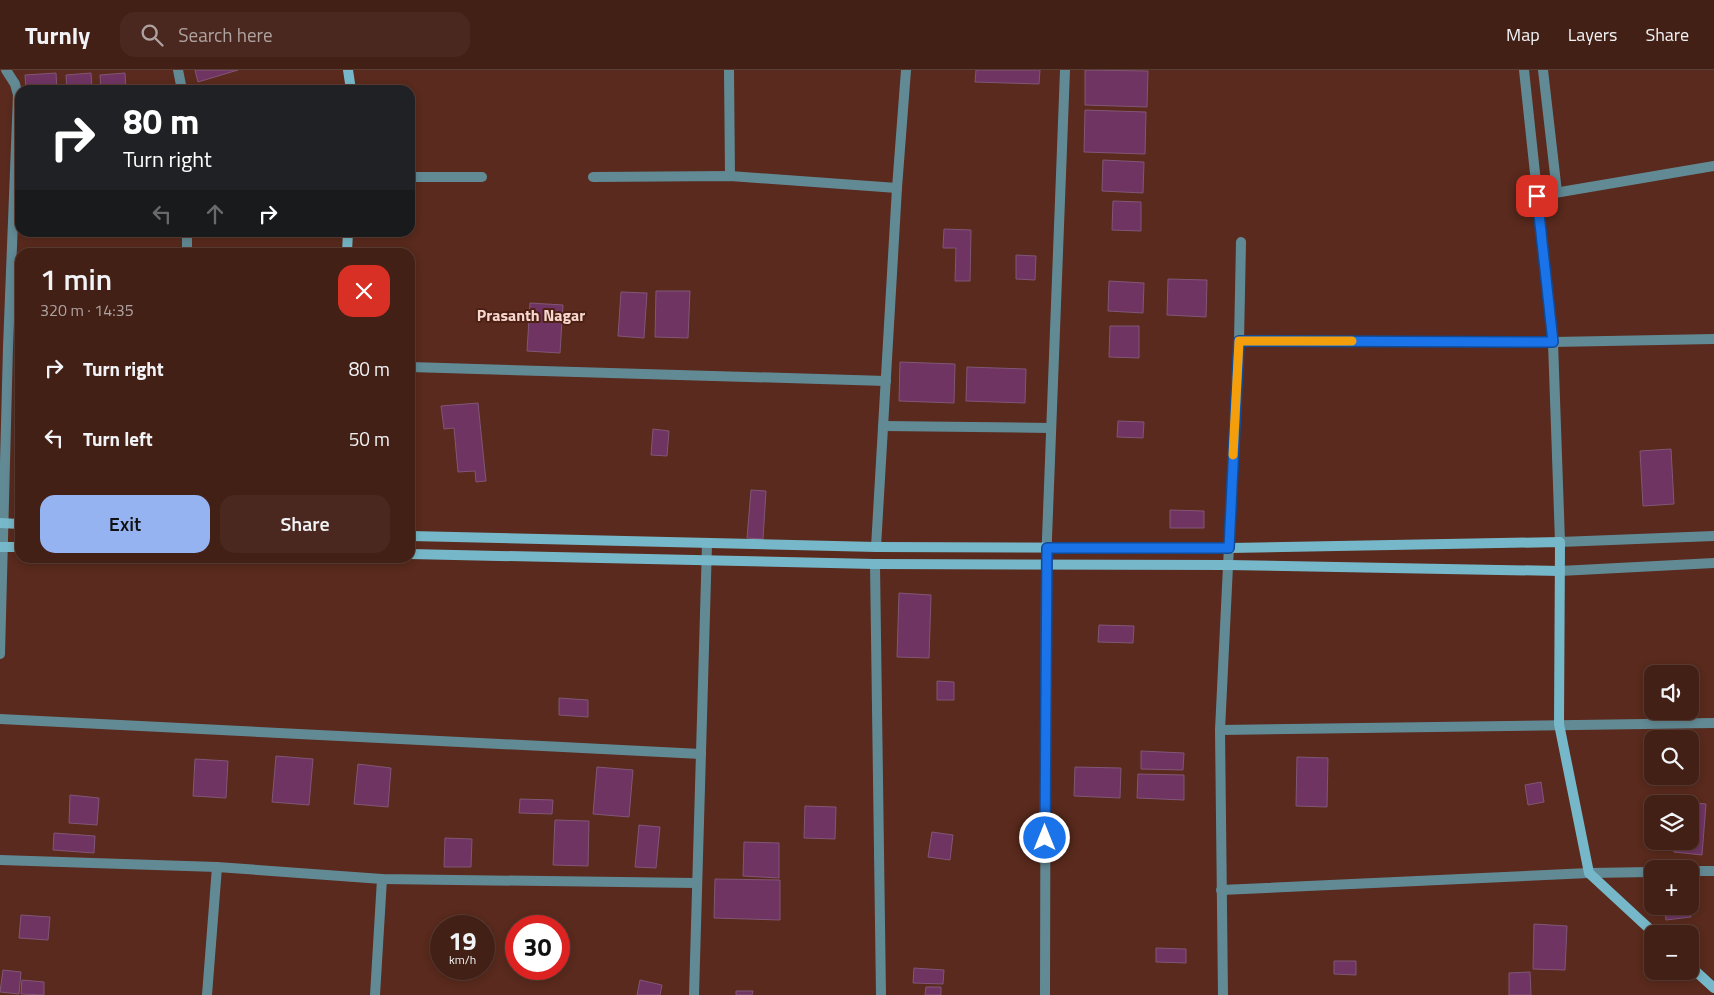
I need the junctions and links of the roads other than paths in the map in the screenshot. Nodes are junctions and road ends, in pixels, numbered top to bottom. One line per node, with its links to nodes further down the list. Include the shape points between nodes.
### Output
1 (6, 70): 11 (street)
2 (178, 70): 9 (street)
3 (348, 70): 10 (street)
4 (729, 70): 14 (street)
5 (906, 70): 18 (street)
6 (1065, 70): 29 (street)
7 (1524, 70): 20 (street)
8 (1543, 70): 19 (street)
9 (181, 85)
10 (350, 85)
11 (15, 87)
12 (15, 149): 25 (street)
13 (1714, 166): 19 (street)
14 (730, 176): 16 (street); 18 (street)
15 (482, 177): 17 (street)
16 (593, 177)
17 (415, 178)
18 (897, 188): 27 (street)
19 (1557, 192): 20 (street)
20 (1537, 196): 24 (street)
21 (1241, 242): 23 (street)
22 (1714, 339): 24 (street)
23 (1239, 341): 24 (street); 40 (street)
24 (1553, 342): 34 (street)
25 (4, 346): 30 (street)
26 (415, 367): 27 (street)
27 (886, 382): 28 (street)
28 (883, 426): 29 (street); 38 (street)
29 (1052, 428): 39 (street)
30 (2, 523): 31 (street); 36 (street)
31 (15, 524)
32 (415, 536): 35 (street)
33 (1714, 536): 34 (street)
34 (1560, 542): 40 (street); 47 (street)
35 (707, 544): 38 (street); 42 (street)
36 (2, 547): 37 (street); 48 (street)
37 (15, 547)
38 (876, 547): 39 (street)
39 (1047, 548): 40 (street); 45 (street)
40 (1229, 548): 46 (street)
41 (415, 554): 42 (street)
42 (707, 560): 44 (street); 53 (street)
43 (1714, 563): 47 (street)
44 (875, 564): 45 (street); 69 (street)
45 (1046, 564): 46 (street); 70 (street)
46 (1228, 564): 47 (street); 52 (street)
47 (1560, 571): 51 (street)
48 (0, 654)
49 (0, 719): 53 (street)
50 (1714, 723): 51 (street)
51 (1560, 724): 52 (street); 59 (street)
52 (1220, 730): 62 (street)
53 (701, 754): 61 (street)
54 (0, 860): 55 (street)
55 (217, 867): 60 (street); 66 (street)
56 (1699, 871): 57 (street)
57 (1714, 871)
58 (1644, 872): 59 (street)
59 (1588, 873): 62 (street); 63 (street)
60 (382, 878): 61 (street); 67 (street)
61 (698, 883): 68 (street)
62 (1221, 890): 71 (street)
63 (1645, 925)
64 (1699, 974): 65 (street)
65 (1714, 988)
66 (207, 995)
67 (375, 995)
68 (694, 995)
69 (882, 995)
70 (1044, 995)
71 (1223, 995)

